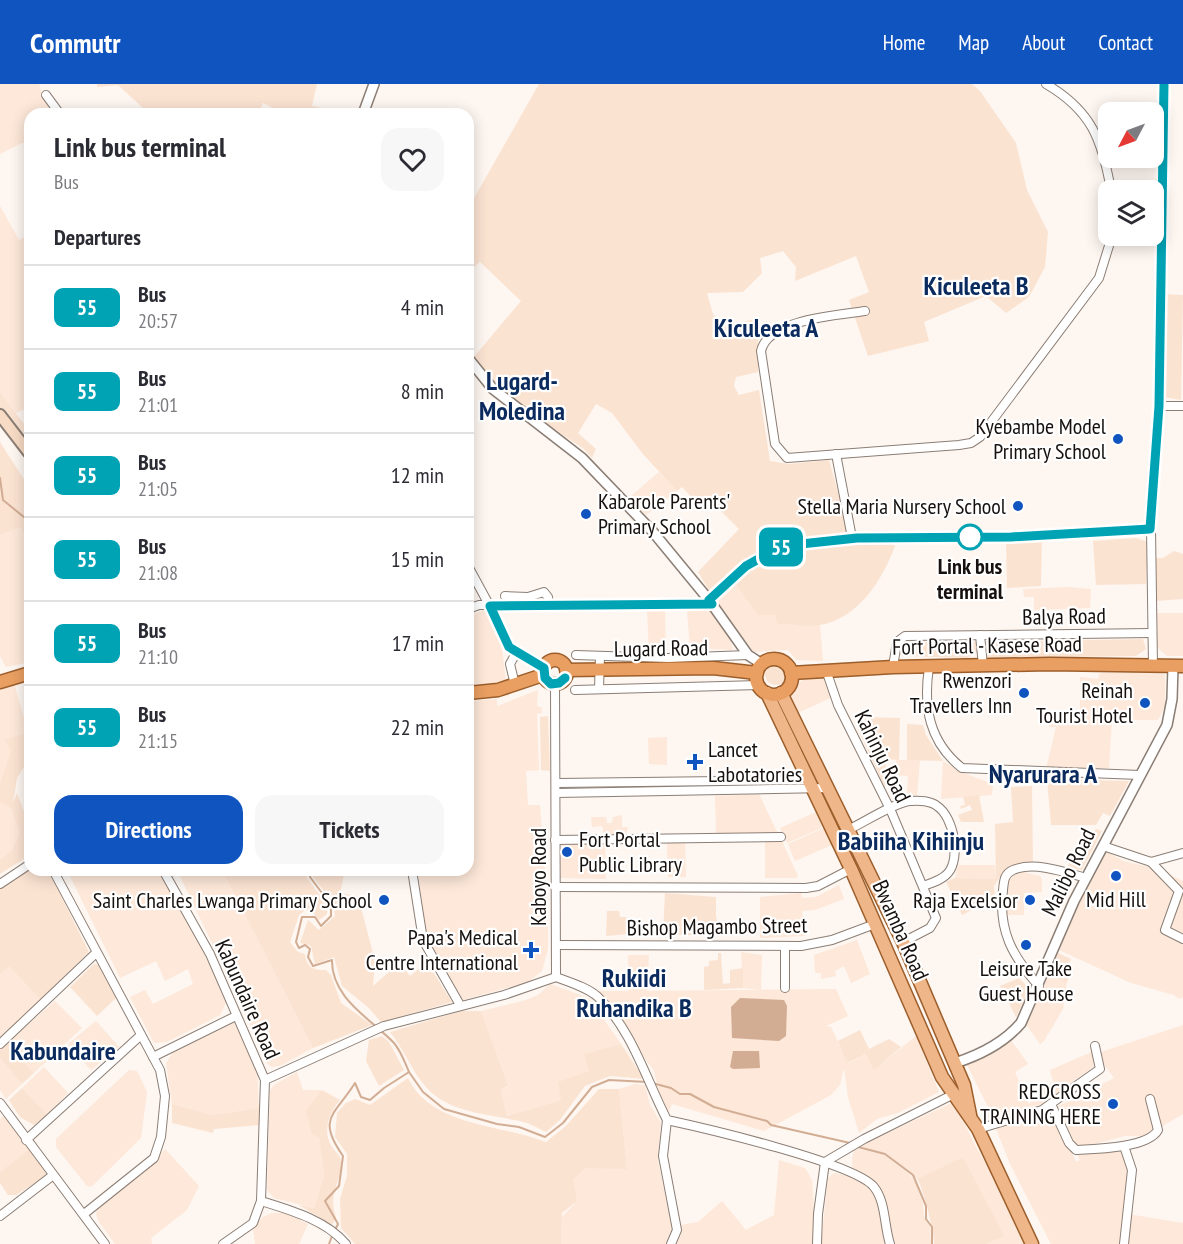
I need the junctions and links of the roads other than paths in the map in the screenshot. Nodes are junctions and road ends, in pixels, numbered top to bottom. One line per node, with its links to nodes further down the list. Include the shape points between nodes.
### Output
1 (374, 84): 6 (street)
2 (1046, 84): 7 (street, via 1080,108 1092,124)
3 (1164, 84): 11 (street)
4 (46, 94): 5 (street)
5 (56, 108)
6 (365, 108)
7 (1109, 180)
8 (1109, 246): 15 (street, via 1100,278 980,437 959,445)
9 (865, 311): 15 (street, via 803,320 773,336 761,348 778,451 794,459)
10 (474, 365): 20 (street, via 493,389 582,458 653,532)
11 (1159, 406): 12 (street); 16 (street)
12 (1183, 406)
13 (0, 415): 14 (main road)
14 (24, 446)
15 (836, 454): 17 (street)
16 (1150, 529): 17 (street, via 1011,537); 24 (street)
17 (852, 538): 20 (street, via 778,547 746,566)
18 (474, 577): 22 (street)
19 (505, 596): 21 (street, via 525,597 544,592)
20 (710, 602): 21 (street); 28 (street)
21 (549, 605): 22 (street)
22 (490, 606): 23 (street); 26 (street, via 505,642)
23 (474, 607)
24 (1152, 633): 25 (street, Balya Road); 31 (street)
25 (980, 635): 30 (street); 33 (street, Balya Road, via 905,636 897,642)
26 (516, 653): 38 (street); 44 (street, via 510,664)
27 (576, 655): 29 (street, Lugard Road)
28 (748, 655): 29 (street, Lugard Road); 41 (street)
29 (600, 656): 36 (street)
30 (983, 666): 31 (highway, Fort Portal - Kasese Road); 34 (highway, Fort Portal - Kasese Road)
31 (1153, 666): 32 (highway, Fort Portal - Kasese Road)
32 (1178, 666): 49 (street, Malibo Road, via 1167,724)
33 (893, 667): 34 (highway, Fort Portal - Kasese Road); 37 (highway, Fort Portal - Kasese Road)
34 (929, 667): 49 (street, via 932,731 940,747 962,768)
35 (566, 670): 36 (highway, Lugard Road); 38 (highway, via 557,661 549,662); 43 (highway, via 563,681)
36 (599, 670): 41 (highway, Lugard Road, via 713,669); 45 (street)
37 (826, 670): 39 (highway, Fort Portal - Kasese Road); 54 (street, Kahinju Road, via 838,705)
38 (544, 671): 43 (highway, via 548,682); 44 (highway)
39 (791, 673): 41 (highway, via 777,659); 48 (highway, via 790,685)
40 (24, 675): 42 (highway)
41 (761, 679): 45 (street, Lugard Road); 48 (highway); 51 (main road, Bwamba Road)
42 (0, 682)
43 (555, 684): 50 (street, Kaboyo Road)
44 (515, 685): 47 (highway)
45 (599, 689): 46 (street, Lugard Road)
46 (575, 690)
47 (474, 693)
48 (781, 693): 52 (main road, Bwamba Road)
49 (1140, 775): 58 (street, Malibo Road)
50 (557, 783): 51 (street); 53 (street, Kaboyo Road)
51 (811, 784): 52 (street); 53 (street); 62 (main road, Bwamba Road)
52 (826, 784): 55 (main road, Bwamba Road)
53 (557, 793): 57 (street, Kaboyo Road)
54 (889, 809): 55 (street); 68 (street, Kahinju Road); 68 (street, via 911,801 931,803 940,807 949,822 954,864 947,874)
55 (848, 830): 72 (main road, Bwamba Road)
56 (781, 837): 57 (street)
57 (555, 840): 69 (street, Kaboyo Road)
58 (1103, 846): 60 (street); 66 (street, Malibo Road)
59 (1183, 854): 60 (street)
60 (1151, 862): 71 (street, via 1179,891 1165,930)
61 (24, 868): 67 (street)
62 (851, 869): 69 (street, via 806,888); 70 (main road, Bwamba Road)
63 (56, 876): 75 (street)
64 (166, 876): 82 (street, Kabundaire Road, via 210,954)
65 (413, 876): 81 (street, via 423,940)
66 (1086, 878): 79 (street, Malibo Road); 79 (street, via 1029,868 1011,871 1004,880 1002,922 1015,956)
67 (0, 884)
68 (923, 886): 72 (street, Kahinju Road, via 936,918 934,924)
69 (555, 887): 73 (street, Kaboyo Road)
70 (875, 924): 74 (street, Bishop Magambo Street, via 832,940); 77 (main road, Bwamba Road)
71 (1183, 939)
72 (903, 942): 76 (main road, Bwamba Road)
73 (556, 945): 74 (street, Bishop Magambo Street); 78 (street, Kaboyo Road)
74 (785, 947): 80 (street)
75 (96, 952): 83 (street); 84 (street)
76 (912, 964): 77 (main road); 87 (main road, Bwamba Road)
77 (895, 970): 89 (main road, Bwamba Road)
78 (556, 977): 81 (street); 94 (street, via 597,996 611,1012 649,1079)
79 (1039, 986): 87 (street, Malibo Road, via 1012,1033 985,1052)
80 (784, 988)
81 (460, 1005): 88 (street, via 371,1031)
82 (236, 1016): 86 (street); 88 (street, Kabundaire Road)
83 (141, 1035): 86 (street); 96 (street)
84 (0, 1044)
85 (1095, 1046): 92 (street, via 1100,1069)
86 (153, 1057): 101 (street, via 165,1096 154,1158)
87 (955, 1063): 93 (main road, Bwamba Road, via 968,1097)
88 (264, 1080): 100 (street, Kabundaire Road)
89 (952, 1095): 93 (main road, Bwamba Road); 98 (street)
90 (1150, 1099): 97 (street, via 1158,1130 1152,1138)
91 (0, 1103): 96 (street)
92 (1051, 1104): 95 (street, via 1037,1112); 97 (street, via 1073,1150)
93 (970, 1115): 95 (main road, Bwamba Road)
94 (666, 1120): 98 (street); 106 (street, via 663,1156 677,1230)
95 (978, 1129): 109 (main road, Bwamba Road)
96 (26, 1140): 99 (street)
97 (1124, 1146): 110 (street, via 1132,1170)
98 (825, 1162): 107 (street); 108 (street, via 862,1177 877,1190)
99 (52, 1176): 101 (street); 102 (street)
100 (261, 1201): 103 (street, via 294,1211); 105 (street, Kabundaire Road, via 253,1223)
101 (84, 1214): 104 (street)
102 (0, 1216)
103 (344, 1241)
104 (105, 1244)
105 (223, 1244)
106 (671, 1244)
107 (817, 1244)
108 (890, 1244)
109 (1032, 1244)
110 (1124, 1244)

